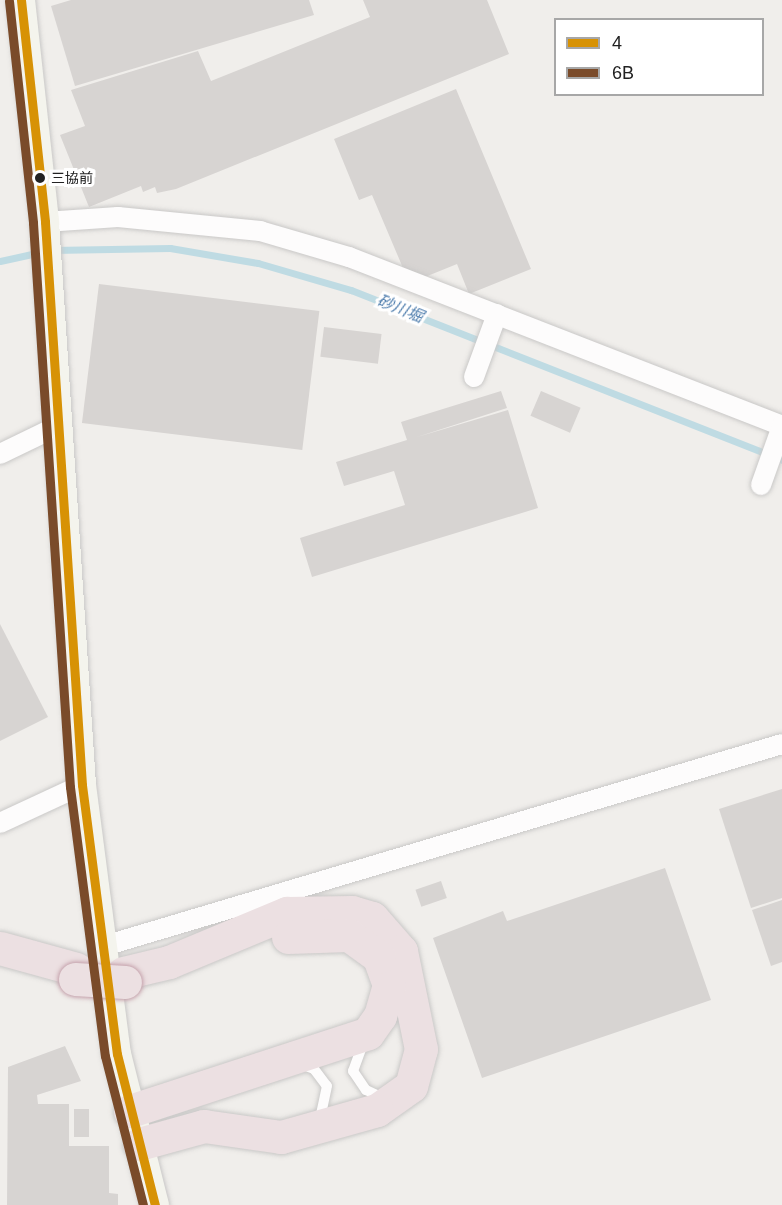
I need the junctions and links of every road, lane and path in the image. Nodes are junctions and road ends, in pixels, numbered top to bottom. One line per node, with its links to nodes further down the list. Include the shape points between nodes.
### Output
1 (21, 0): 2 (street)
2 (45, 226): 3 (street, via 118,217 260,231 349,257); 5 (street)
3 (496, 318): 4 (street); 6 (street)
4 (476, 372)
5 (58, 426): 7 (street); 10 (street)
6 (781, 429): 8 (street)
7 (0, 454)
8 (763, 480)
9 (782, 744): 12 (street)
10 (82, 785): 11 (street); 12 (street)
11 (0, 823)
12 (104, 946): 20 (street)
13 (0, 948): 15 (highway)
14 (0, 958): 15 (highway)
15 (75, 974): 16 (highway, bridge)
16 (124, 977): 17 (highway, via 304,933 349,935 366,944 387,971 386,1000); 19 (highway, via 287,913 336,909 372,918 402,951 421,1049 411,1086)
17 (368, 1033): 18 (highway); 19 (lane, via 353,1071 356,1079 366,1090)
18 (279, 1063): 20 (highway); 21 (lane, via 314,1069 327,1086 326,1109)
19 (395, 1100): 21 (highway)
20 (130, 1111): 22 (street)
21 (314, 1128): 22 (highway, via 281,1137 204,1126)
22 (139, 1144): 23 (street)
23 (155, 1205)

